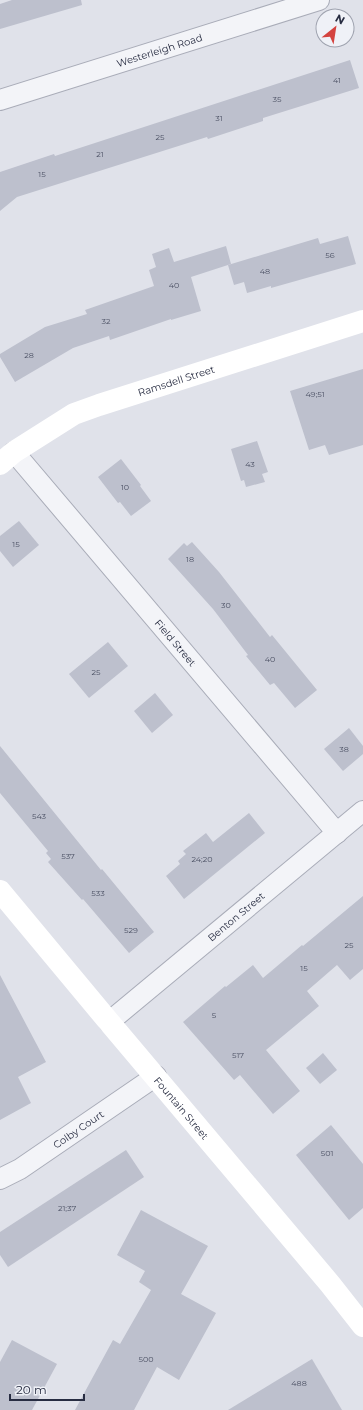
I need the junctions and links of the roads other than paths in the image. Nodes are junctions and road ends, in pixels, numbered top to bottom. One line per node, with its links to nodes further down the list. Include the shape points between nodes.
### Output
1 (319, 0): 2 (street, Westerleigh Road)
2 (0, 100)
3 (363, 320): 4 (main road, Ramsdell Street, via 74,414)
4 (7, 458): 6 (street, Field Street)
5 (363, 811): 6 (street, Benton Street)
6 (337, 833): 8 (street, Benton Street)
7 (0, 891): 8 (main road, Fountain Street)
8 (109, 1022): 9 (main road, Fountain Street)
9 (156, 1076): 10 (street, Colby Court, via 20,1170); 11 (main road, Fountain Street)
10 (0, 1179)
11 (363, 1326)

